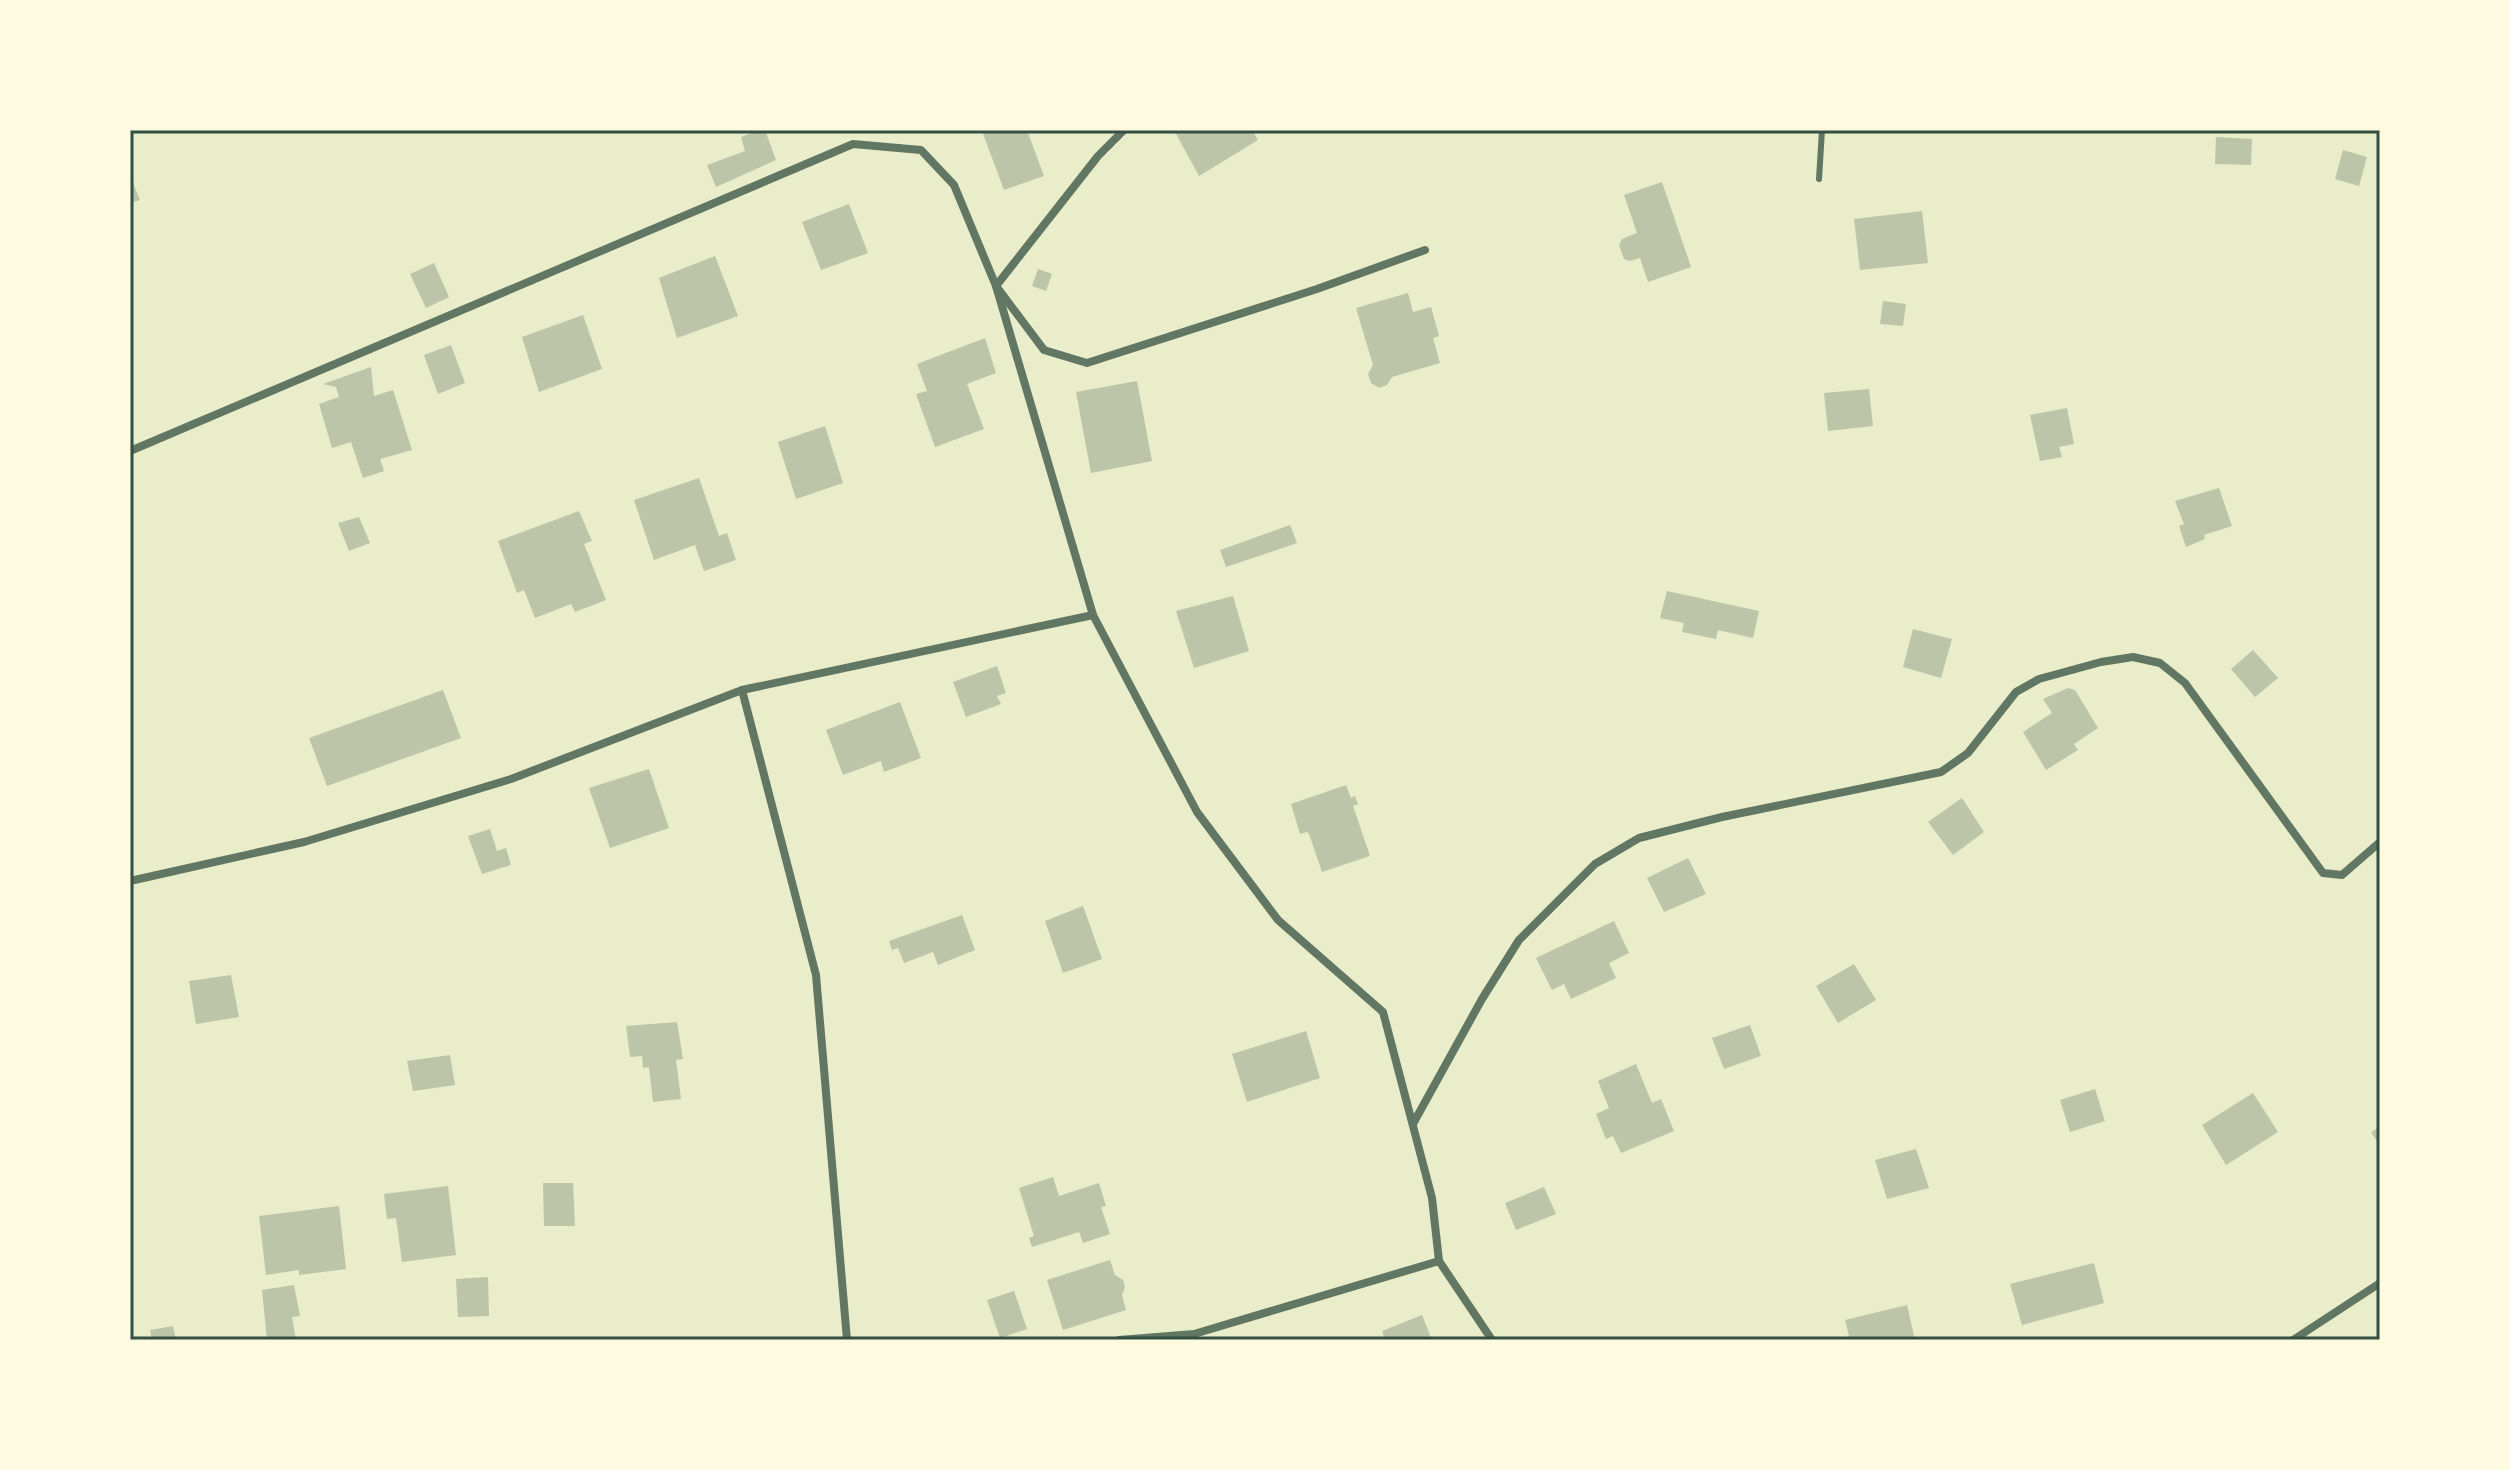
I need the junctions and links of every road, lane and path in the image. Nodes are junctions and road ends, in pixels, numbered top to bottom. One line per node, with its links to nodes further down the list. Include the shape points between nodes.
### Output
1 (1124, 130): 5 (street)
2 (1822, 130): 3 (lane)
3 (1819, 179)
4 (1425, 250): 5 (street, via 1087,363 1044,350)
5 (996, 286): 6 (street, via 954,185 921,150 853,144); 7 (street)
6 (130, 451)
7 (1093, 615): 8 (street); 11 (street, via 1197,812 1278,920 1383,1012)
8 (742, 690): 10 (street, via 511,779 304,842); 14 (street, via 816,975)
9 (2380, 842): 11 (street, via 2342,875 2323,873 2185,683 2160,663 2133,657 2039,679 2016,692 1968,753 1941,772 1639,838 1595,864 1519,940)
10 (130, 881)
11 (1414, 1122): 12 (street, via 1432,1198)
12 (1439, 1261): 15 (street, via 1194,1334); 16 (street)
13 (2380, 1283): 17 (street)
14 (847, 1340)
15 (1119, 1340)
16 (1492, 1340)
17 (2293, 1340)

